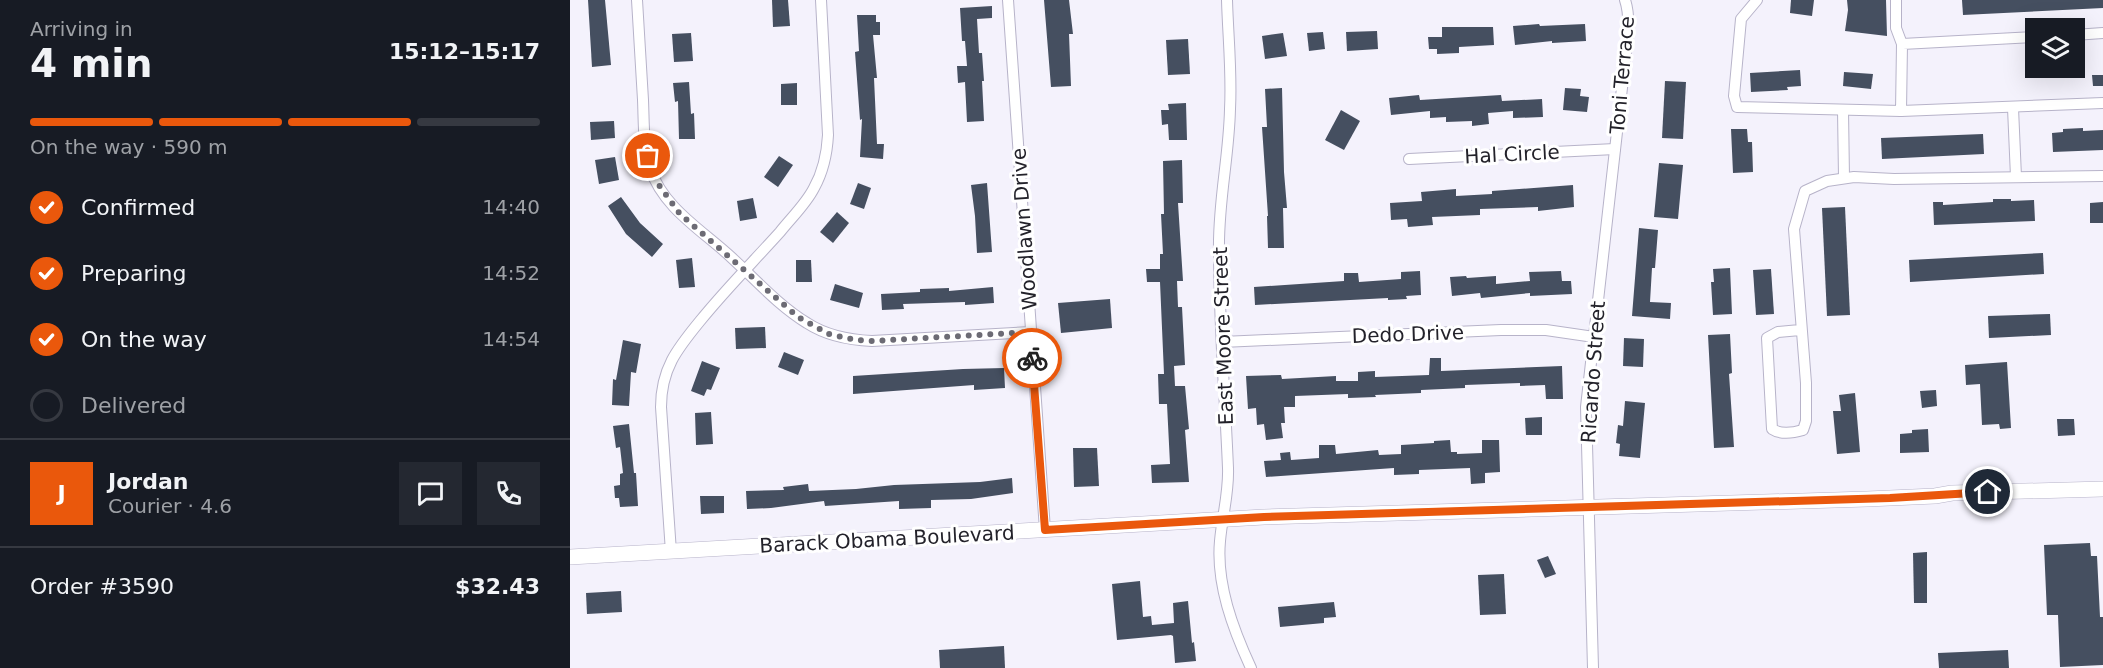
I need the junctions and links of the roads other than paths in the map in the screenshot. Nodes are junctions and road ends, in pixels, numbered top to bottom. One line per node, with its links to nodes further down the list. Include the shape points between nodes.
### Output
1 (637, 0): 21 (street, via 645,144 650,168 662,192 680,214)
2 (821, 0): 21 (street, via 828,135 824,163 813,191)
3 (1008, 0): 23 (street, Woodlawn Drive)
4 (1227, 0): 25 (street, East Moore Street, via 1231,108 1219,225)
5 (1625, 0): 16 (street, Toni Terrace, via 1628,20)
6 (1757, 0): 14 (street, via 1741,19 1734,96 1737,107)
7 (1896, 0): 11 (street, via 1896,28)
8 (2103, 33): 9 (street)
9 (2085, 34)
10 (2025, 38): 11 (street)
11 (1902, 44): 15 (street)
12 (2103, 104): 13 (street)
13 (2013, 108): 15 (street); 19 (street)
14 (1843, 110): 15 (street); 20 (street)
15 (1901, 111)
16 (1616, 150): 17 (street, Hal Circle); 24 (street, Ricardo Street)
17 (1409, 159)
18 (2103, 176): 19 (street)
19 (2016, 177): 20 (street)
20 (1844, 178): 22 (street, via 1805,191 1794,229)
21 (744, 270): 23 (street, via 798,317 840,338 872,341); 30 (street, via 677,349 662,384 660,407)
22 (1800, 330): 22 (street, via 1806,421 1803,430 1777,432 1772,429 1767,338 1778,332)
23 (1031, 332): 29 (street, Woodlawn Drive)
24 (1594, 337): 25 (street, Dedo Drive, via 1546,330 1501,330); 27 (street, Ricardo Street, via 1586,407)
25 (1222, 342): 28 (street, East Moore Street, via 1228,476)
26 (2103, 489): 27 (main road, Barack Obama Boulevard)
27 (1589, 506): 28 (main road, Barack Obama Boulevard); 33 (street, Ricardo Street)
28 (1223, 520): 29 (main road, Barack Obama Boulevard); 32 (street, East Moore Street, via 1220,542 1226,598)
29 (1045, 530): 30 (main road, Barack Obama Boulevard)
30 (671, 552): 31 (main road, Barack Obama Boulevard)
31 (570, 557)
32 (1251, 668)
33 (1593, 668)

